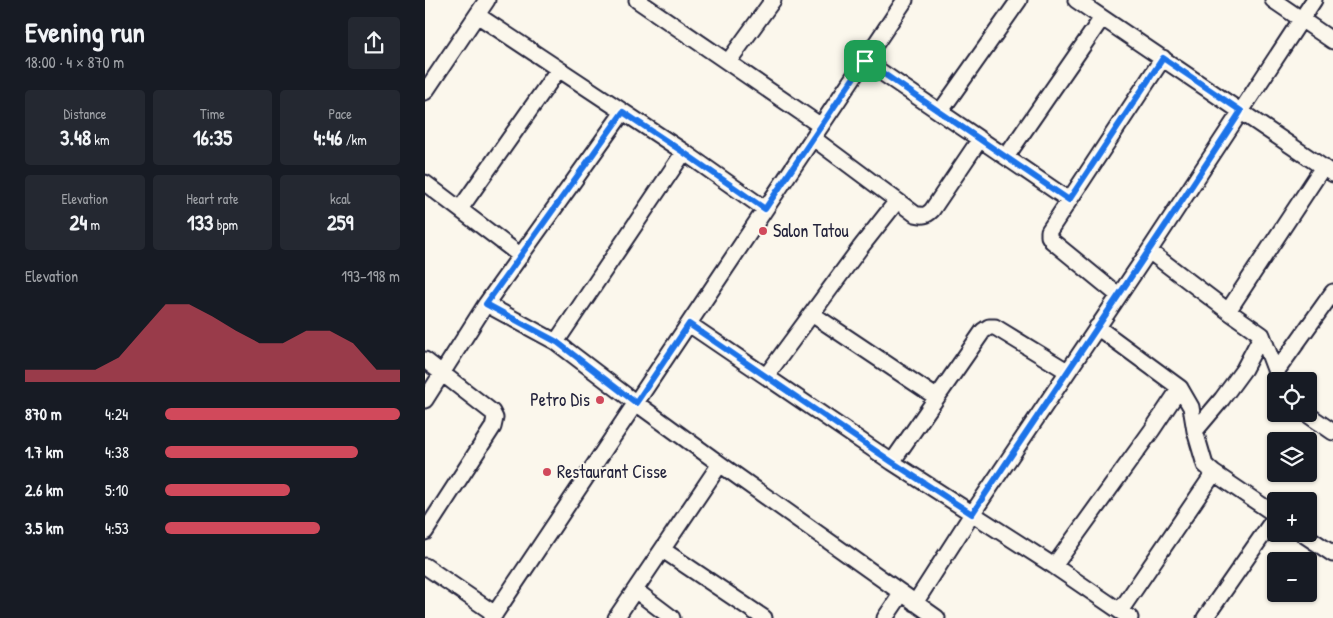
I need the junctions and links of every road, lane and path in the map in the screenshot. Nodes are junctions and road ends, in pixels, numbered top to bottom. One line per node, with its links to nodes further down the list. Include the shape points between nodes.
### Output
1 (487, 0): 9 (street)
2 (637, 0): 15 (street)
3 (773, 0): 15 (street)
4 (905, 0): 14 (street)
5 (1019, 0): 20 (street)
6 (1076, 0): 10 (street)
7 (1273, 0): 11 (street)
8 (1314, 0): 11 (street)
9 (477, 15): 16 (street); 17 (street)
10 (1102, 18): 13 (street); 24 (street)
11 (1301, 18): 12 (street); 18 (street)
12 (1333, 41)
13 (1163, 58): 18 (street); 28 (street)
14 (865, 61): 20 (street); 21 (street)
15 (728, 62): 21 (street)
16 (558, 70): 19 (street); 29 (street)
17 (425, 92)
18 (1241, 111): 25 (street); 31 (street)
19 (623, 112): 23 (street); 32 (street)
20 (940, 112): 22 (street)
21 (817, 132): 27 (street); 30 (street)
22 (980, 139): 24 (street); 27 (street, via 927,215 915,214)
23 (683, 152): 30 (street); 41 (street)
24 (1006, 157): 28 (street)
25 (1328, 170): 36 (street)
26 (425, 183): 29 (street)
27 (897, 200): 37 (street)
28 (1069, 200): 34 (street, via 1051,227 1049,236)
29 (460, 209): 32 (street)
30 (765, 209): 38 (street)
31 (1149, 251): 34 (street); 36 (street)
32 (521, 256): 35 (street)
33 (1333, 292): 45 (street)
34 (1118, 295): 39 (street)
35 (486, 304): 41 (street); 46 (street)
36 (1228, 311): 40 (street)
37 (812, 314): 47 (street); 49 (street)
38 (689, 324): 47 (street); 51 (street)
39 (1097, 327): 43 (street); 48 (street)
40 (1262, 335): 44 (street); 53 (street, via 1223,399)
41 (557, 342): 51 (street)
42 (425, 360): 46 (street)
43 (1067, 371): 49 (street, via 995,327 989,327); 59 (street)
44 (1276, 372)
45 (1281, 372)
46 (443, 373): 50 (street); 61 (street, via 492,412 495,418 493,427)
47 (766, 376): 55 (street)
48 (1180, 388): 53 (street, via 1191,407); 66 (street)
49 (936, 396): 55 (street)
50 (425, 400)
51 (636, 403): 56 (street); 71 (street)
52 (1317, 421): 54 (street)
53 (1195, 431): 57 (street, via 1205,464)
54 (1333, 432)
55 (892, 462): 59 (street)
56 (720, 464): 63 (street); 68 (street)
57 (1214, 473): 58 (street); 70 (street)
58 (1267, 510)
59 (972, 514): 66 (street); 69 (street)
60 (1267, 529): 77 (street)
61 (425, 532)
62 (1315, 542): 64 (street)
63 (663, 550): 67 (street); 74 (street)
64 (1333, 554)
65 (425, 566): 71 (street)
66 (1055, 566): 70 (street)
67 (635, 590): 72 (street); 73 (street)
68 (901, 593): 69 (street); 75 (street)
69 (915, 603): 76 (street)
70 (1125, 614)
71 (494, 616)
72 (616, 618)
73 (672, 618)
74 (764, 618)
75 (885, 618)
76 (937, 618)
77 (1205, 618)

